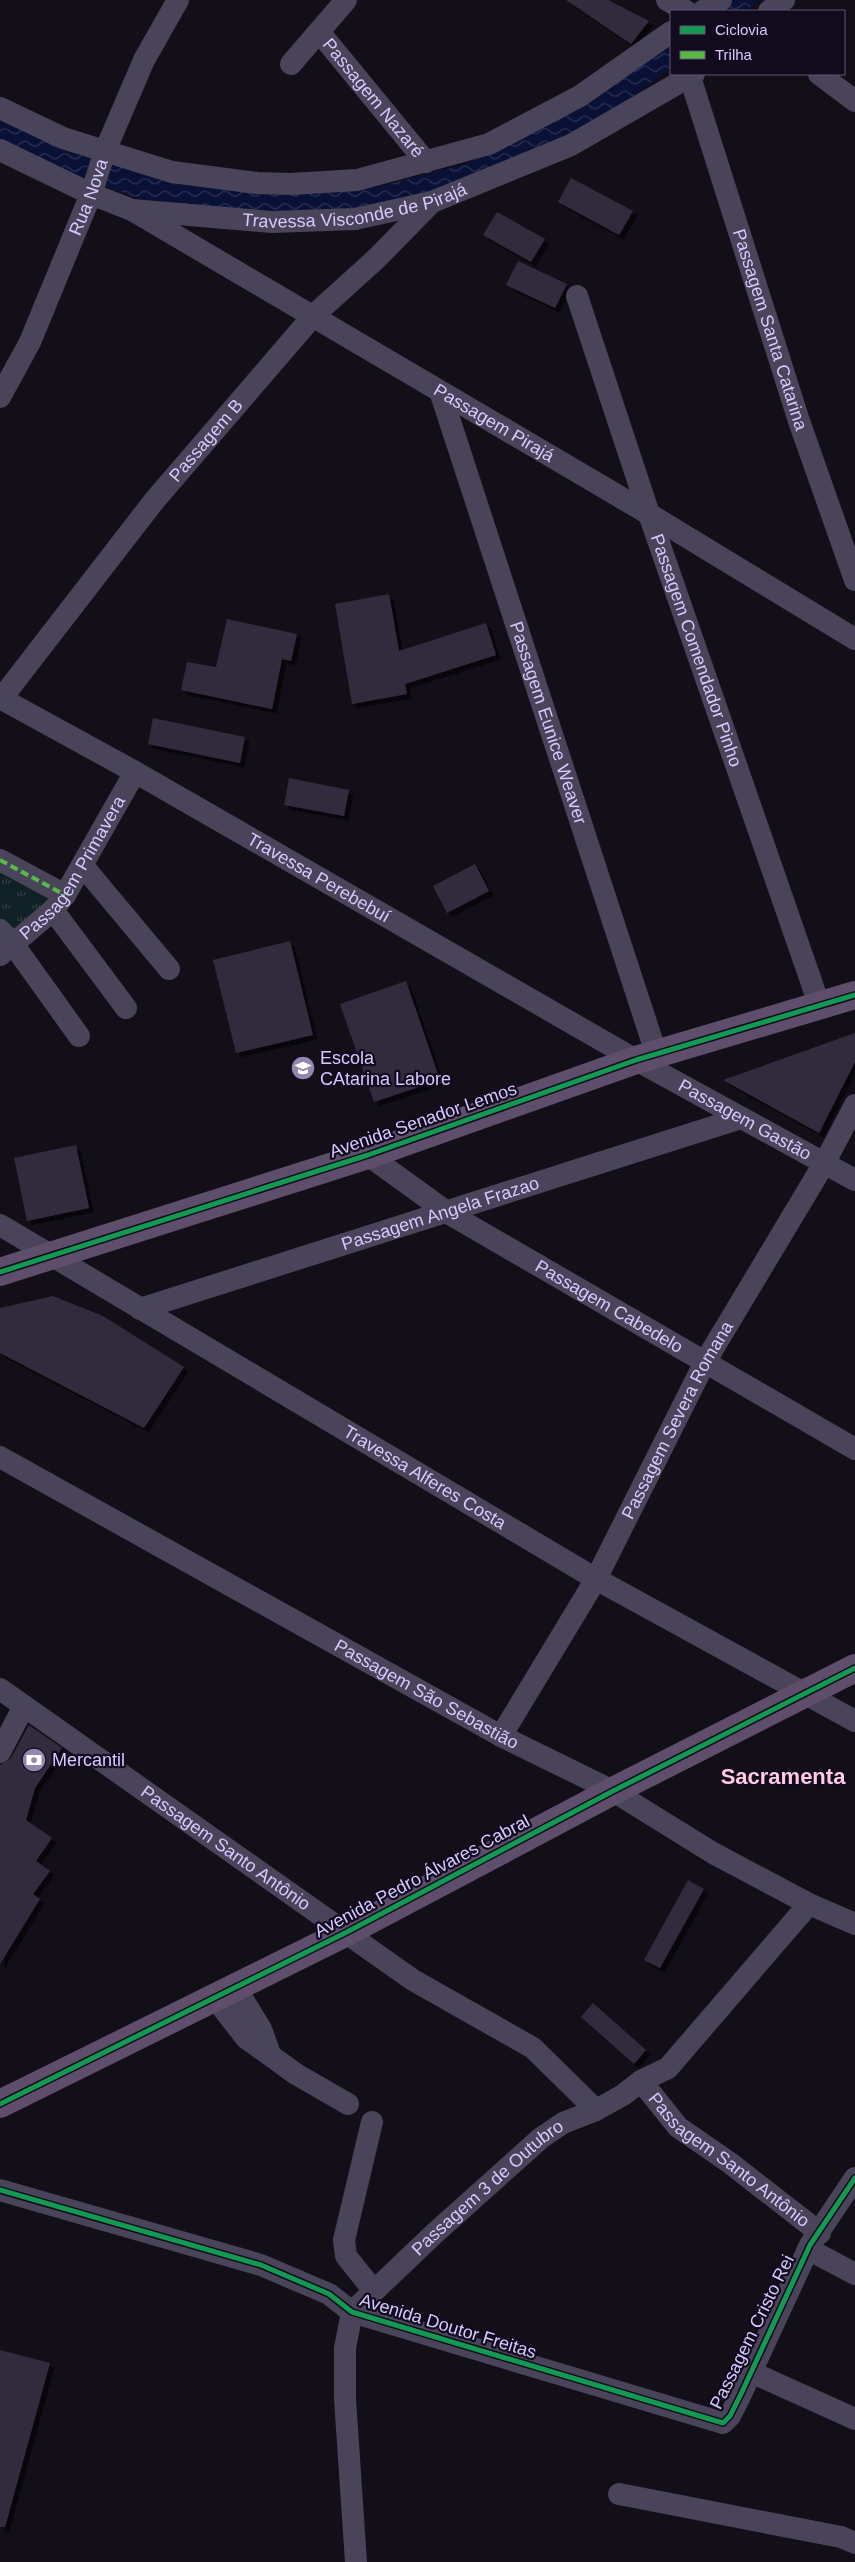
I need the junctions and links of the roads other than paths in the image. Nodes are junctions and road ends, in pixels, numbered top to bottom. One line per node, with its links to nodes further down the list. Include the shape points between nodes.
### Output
1 (178, 0): 17 (street, Rua Nova, via 144,60)
2 (346, 0): 9 (street, Passagem Nazaré)
3 (667, 0): 6 (street)
4 (721, 0): 7 (street)
5 (784, 0): 8 (street)
6 (684, 10)
7 (704, 10)
8 (770, 10)
9 (320, 33): 11 (street, Passagem Nazaré); 18 (street, Passagem Nazaré)
10 (670, 33): 18 (street, Travessa Visconde de Pirajá, via 580,96 489,144)
11 (291, 64)
12 (820, 75): 14 (street)
13 (692, 76): 20 (street, Travessa Visconde de Pirajá, via 571,145); 27 (street, Passagem Santa Catarina, via 799,421)
14 (855, 102)
15 (0, 108): 17 (street, Travessa Visconde de Pirajá)
16 (0, 150): 19 (street, Travessa Visconde de Pirajá)
17 (104, 156): 18 (street, Travessa Visconde de Pirajá, via 172,172 257,184 358,180); 19 (street, Rua Nova)
18 (426, 162)
19 (92, 190): 21 (street, Travessa Visconde de Pirajá); 25 (street, Rua Nova, via 30,342)
20 (432, 202): 21 (street, Travessa Visconde de Pirajá, via 355,219 272,222); 23 (street, Passagem B)
21 (132, 210): 23 (street, Passagem Pirajá)
22 (577, 296): 26 (street, Passagem Comendador Pinho)
23 (313, 316): 24 (street, Passagem Pirajá); 29 (street, Passagem B, via 154,501)
24 (442, 394): 26 (street, Passagem Pirajá); 40 (street, Passagem Eunice Weaver)
25 (0, 396)
26 (649, 514): 28 (street, Passagem Pirajá); 37 (street, Passagem Comendador Pinho)
27 (855, 580)
28 (855, 639)
29 (0, 698): 30 (street, Travessa Perebebuí)
30 (135, 772): 32 (street, Passagem Primavera); 40 (street, Travessa Perebebuí)
31 (0, 860): 33 (street)
32 (83, 866): 33 (street, Passagem Primavera); 35 (street)
33 (59, 903): 34 (street, Passagem Primavera); 38 (street)
34 (4, 943): 39 (street)
35 (169, 969)
36 (855, 995): 37 (main road, Avenida Senador Lemos)
37 (819, 1004): 40 (main road, Avenida Senador Lemos)
38 (126, 1008)
39 (79, 1036)
40 (646, 1056): 42 (street, Passagem Gastão); 43 (main road, Avenida Senador Lemos)
41 (855, 1105): 44 (street, Passagem Severa Romana)
42 (741, 1118): 44 (street, Passagem Gastão); 46 (street, Passagem Angela Frazao)
43 (368, 1155): 46 (street, Passagem Cabedelo); 48 (main road, Avenida Senador Lemos)
44 (825, 1162): 45 (street, Passagem Gastão); 51 (street, Passagem Severa Romana)
45 (855, 1180)
46 (448, 1214): 50 (street, Passagem Angela Frazao); 51 (street, Passagem Cabedelo)
47 (0, 1225): 48 (street, Travessa Alferes Costa)
48 (51, 1254): 49 (main road, Avenida Senador Lemos); 50 (street, Travessa Alferes Costa)
49 (0, 1272)
50 (140, 1310): 54 (street, Travessa Alferes Costa)
51 (705, 1362): 52 (street, Passagem Cabedelo); 54 (street, Passagem Severa Romana)
52 (855, 1449)
53 (0, 1457): 60 (street, Passagem São Sebastião)
54 (596, 1579): 57 (street, Travessa Alferes Costa); 60 (street, Passagem Severa Romana)
55 (855, 1668): 57 (main road, Avenida Pedro Álvares Cabral)
56 (0, 1689): 58 (street, Passagem Santo Antônio)
57 (804, 1692): 59 (street, Travessa Alferes Costa); 62 (main road, Avenida Pedro Álvares Cabral)
58 (24, 1706): 61 (street); 65 (street, Passagem Santo Antônio)
59 (855, 1721)
60 (501, 1736): 62 (street, Passagem São Sebastião)
61 (0, 1752)
62 (613, 1791): 63 (street, Passagem São Sebastião, via 713,1853); 65 (main road, Avenida Pedro Álvares Cabral)
63 (809, 1904): 64 (street, Passagem São Sebastião); 67 (street, Passagem 3 de Outubro, via 668,2068)
64 (855, 1924)
65 (347, 1932): 66 (main road, Avenida Pedro Álvares Cabral); 70 (street, Passagem Santo Antônio, via 414,1980 533,2048)
66 (224, 1992): 68 (main road, Avenida Pedro Álvares Cabral); 69 (street, via 246,2038 296,2074)
67 (641, 2081): 70 (street, Passagem 3 de Outubro); 74 (street, Passagem Santo Antônio, via 678,2127 730,2163)
68 (0, 2104)
69 (348, 2104)
70 (596, 2110): 76 (street, Passagem 3 de Outubro, via 563,2123 541,2138)
71 (372, 2122): 76 (street, via 344,2240 346,2256)
72 (855, 2178): 74 (street, Passagem Cristo Rei)
73 (0, 2190): 77 (street, Avenida Doutor Freitas, via 261,2265 329,2294)
74 (814, 2241): 75 (street, Passagem Santo Antônio); 78 (street, Passagem Cristo Rei)
75 (855, 2274)
76 (374, 2291): 77 (street, Passagem 3 de Outubro)
77 (352, 2312): 80 (street, Avenida Doutor Freitas); 83 (street, via 345,2348 345,2399)
78 (751, 2372): 79 (street); 80 (street, Passagem Cristo Rei, via 730,2416)
79 (855, 2419)
80 (723, 2423)
81 (619, 2494): 82 (street, via 841,2537)
82 (855, 2543)
83 (356, 2562)

